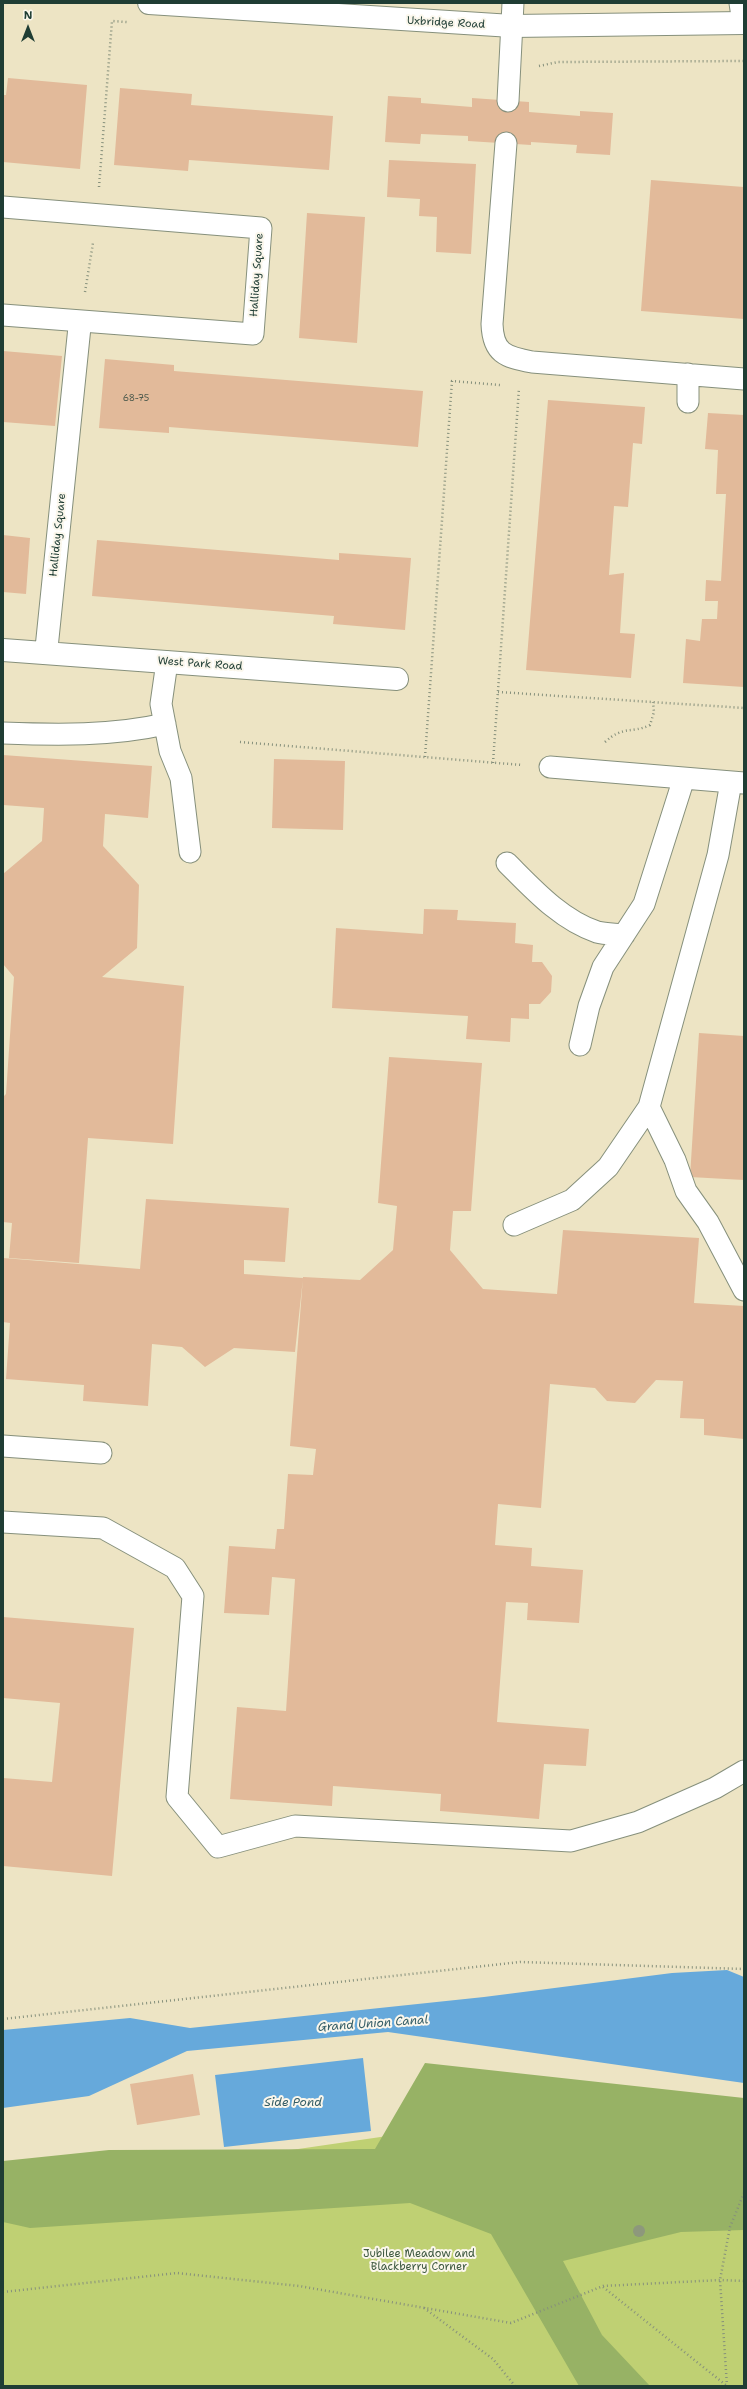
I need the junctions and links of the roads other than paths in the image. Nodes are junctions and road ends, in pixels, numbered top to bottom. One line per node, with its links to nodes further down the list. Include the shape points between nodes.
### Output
1 (149, 3): 4 (street, Uxbridge Road)
2 (512, 3): 4 (lane)
3 (743, 16): 4 (street, Uxbridge Road)
4 (512, 26): 5 (lane)
5 (508, 101)
6 (506, 143): 10 (lane, via 492,324 492,337 500,352 512,359 532,362)
7 (3, 207): 9 (lane, Halliday Square, via 261,228 253,334)
8 (3, 315): 9 (lane, Halliday Square)
9 (80, 322): 14 (street, Halliday Square)
10 (688, 374): 11 (lane); 12 (lane)
11 (744, 379)
12 (688, 402)
13 (3, 650): 14 (street, West Park Road)
14 (46, 653): 15 (street, West Park Road)
15 (167, 662): 16 (street, West Park Road); 17 (lane, via 161,704)
16 (397, 679)
17 (165, 724): 18 (lane, via 132,732); 22 (lane, via 170,751 181,778)
18 (3, 733)
19 (550, 767): 20 (lane)
20 (684, 778): 21 (lane); 24 (lane, via 644,904)
21 (737, 782): 26 (lane)
22 (190, 852)
23 (507, 863): 24 (lane, via 534,891 565,915 597,932)
24 (624, 935): 25 (lane, via 603,966 589,1006)
25 (580, 1045)
26 (649, 1107): 27 (lane, via 608,1167 572,1200); 28 (lane, via 675,1160 686,1190 708,1222)
27 (514, 1225)
28 (744, 1290)
29 (3, 1446): 30 (lane)
30 (101, 1453)
31 (3, 1522): 32 (lane, via 103,1528 176,1568 193,1596 177,1797 218,1847 295,1826 571,1841 638,1822 715,1788)
32 (744, 1771)

